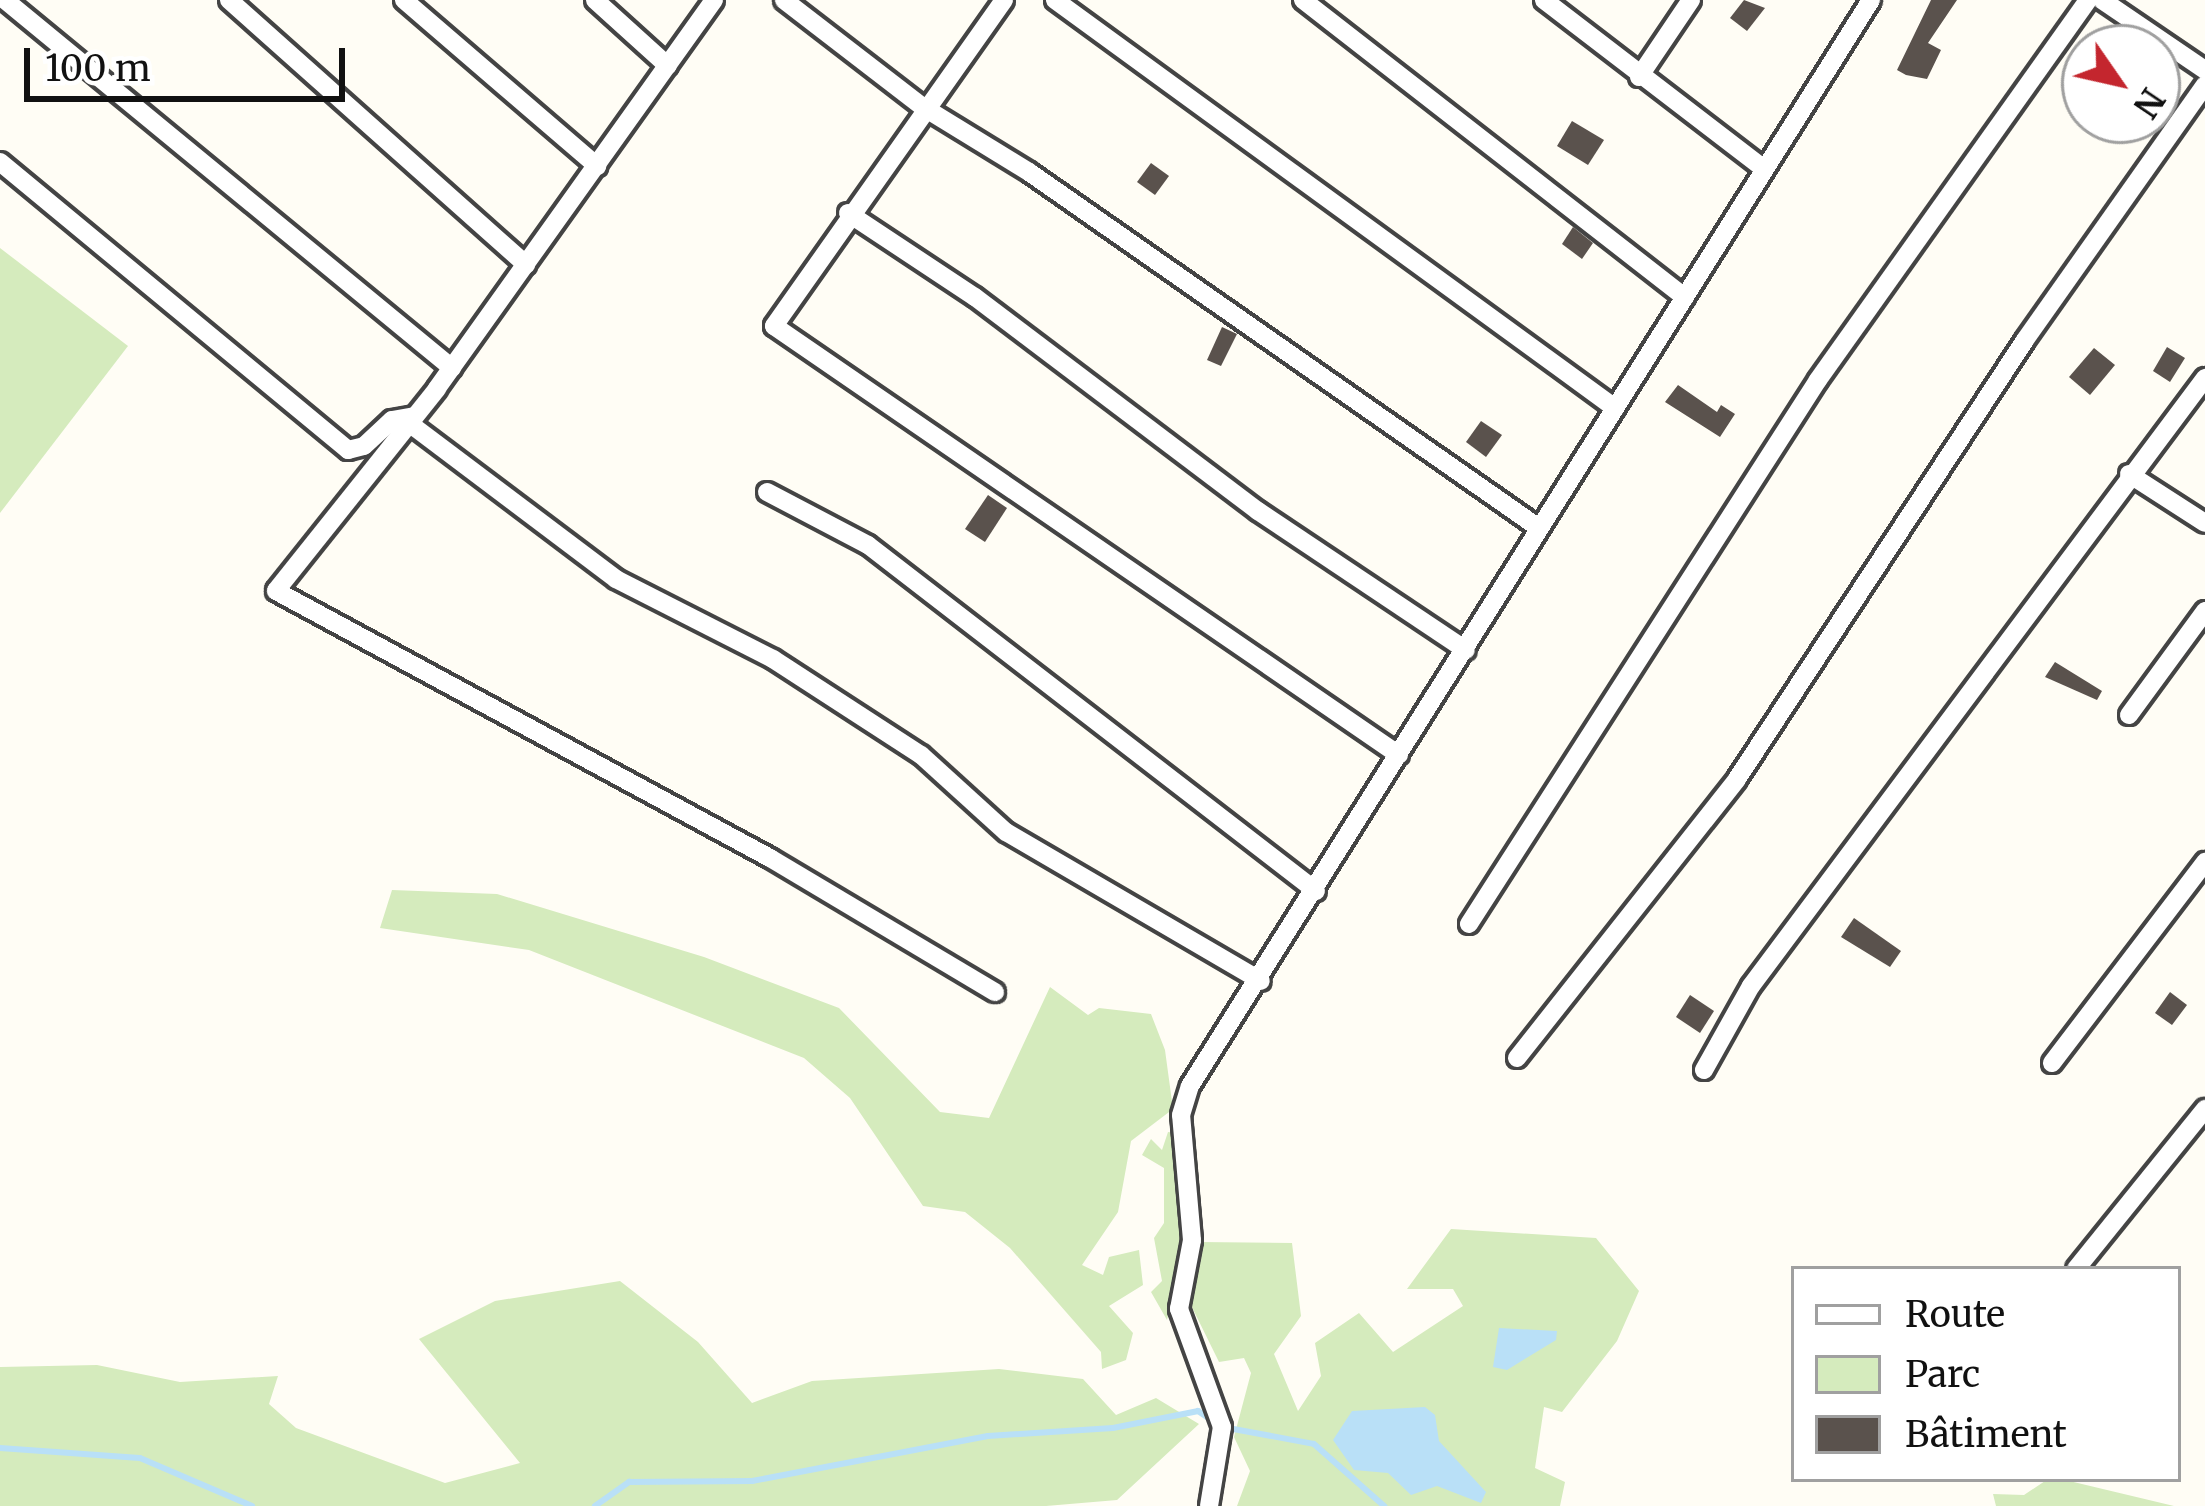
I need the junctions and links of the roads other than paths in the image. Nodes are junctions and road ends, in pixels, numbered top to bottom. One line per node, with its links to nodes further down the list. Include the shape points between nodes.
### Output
1 (5, 0): 27 (street)
2 (229, 0): 25 (street)
3 (404, 0): 22 (street)
4 (596, 0): 16 (street)
5 (714, 0): 16 (street)
6 (784, 0): 15 (street)
7 (1004, 0): 20 (street)
8 (1055, 0): 29 (street)
9 (1303, 0): 26 (street)
10 (1544, 0): 18 (street)
11 (1691, 0): 18 (street)
12 (1871, 0): 23 (street)
13 (2088, 0): 41 (street, via 1806,398)
14 (2102, 0): 17 (street)
15 (808, 8): 20 (street)
16 (668, 66): 22 (street)
17 (2205, 70)
18 (1640, 77): 23 (street)
19 (2205, 85): 44 (street, via 2025,340 1737,779)
20 (923, 107): 24 (street); 34 (street, via 1029,172)
21 (0, 162): 30 (street, via 348,450 392,420)
22 (597, 166): 25 (street)
23 (1764, 169): 26 (street)
24 (848, 213): 36 (street, via 975,297 1258,511); 38 (street, via 773,317 779,333)
25 (526, 265): 27 (street)
26 (1685, 297): 29 (street)
27 (452, 368): 30 (street)
28 (2205, 378): 31 (street)
29 (1615, 408): 34 (street)
30 (412, 419): 42 (street, via 616,579 773,659 901,740 1006,832); 43 (street, via 276,591 770,858)
31 (2128, 474): 33 (street); 46 (street, via 1751,986)
32 (767, 493): 40 (street, via 868,544)
33 (2205, 523)
34 (1538, 528): 36 (street)
35 (2205, 611): 37 (street)
36 (1466, 650): 38 (street)
37 (2128, 716)
38 (1399, 755): 40 (street)
39 (2205, 862): 45 (street)
40 (1316, 891): 42 (street)
41 (1468, 924)
42 (1261, 981): 49 (street, via 1190,1086 1181,1115 1192,1240 1180,1320 1222,1427)
43 (995, 992)
44 (1517, 1058)
45 (2052, 1064)
46 (1704, 1070)
47 (2205, 1109): 48 (street)
48 (2078, 1266)
49 (1210, 1506)

